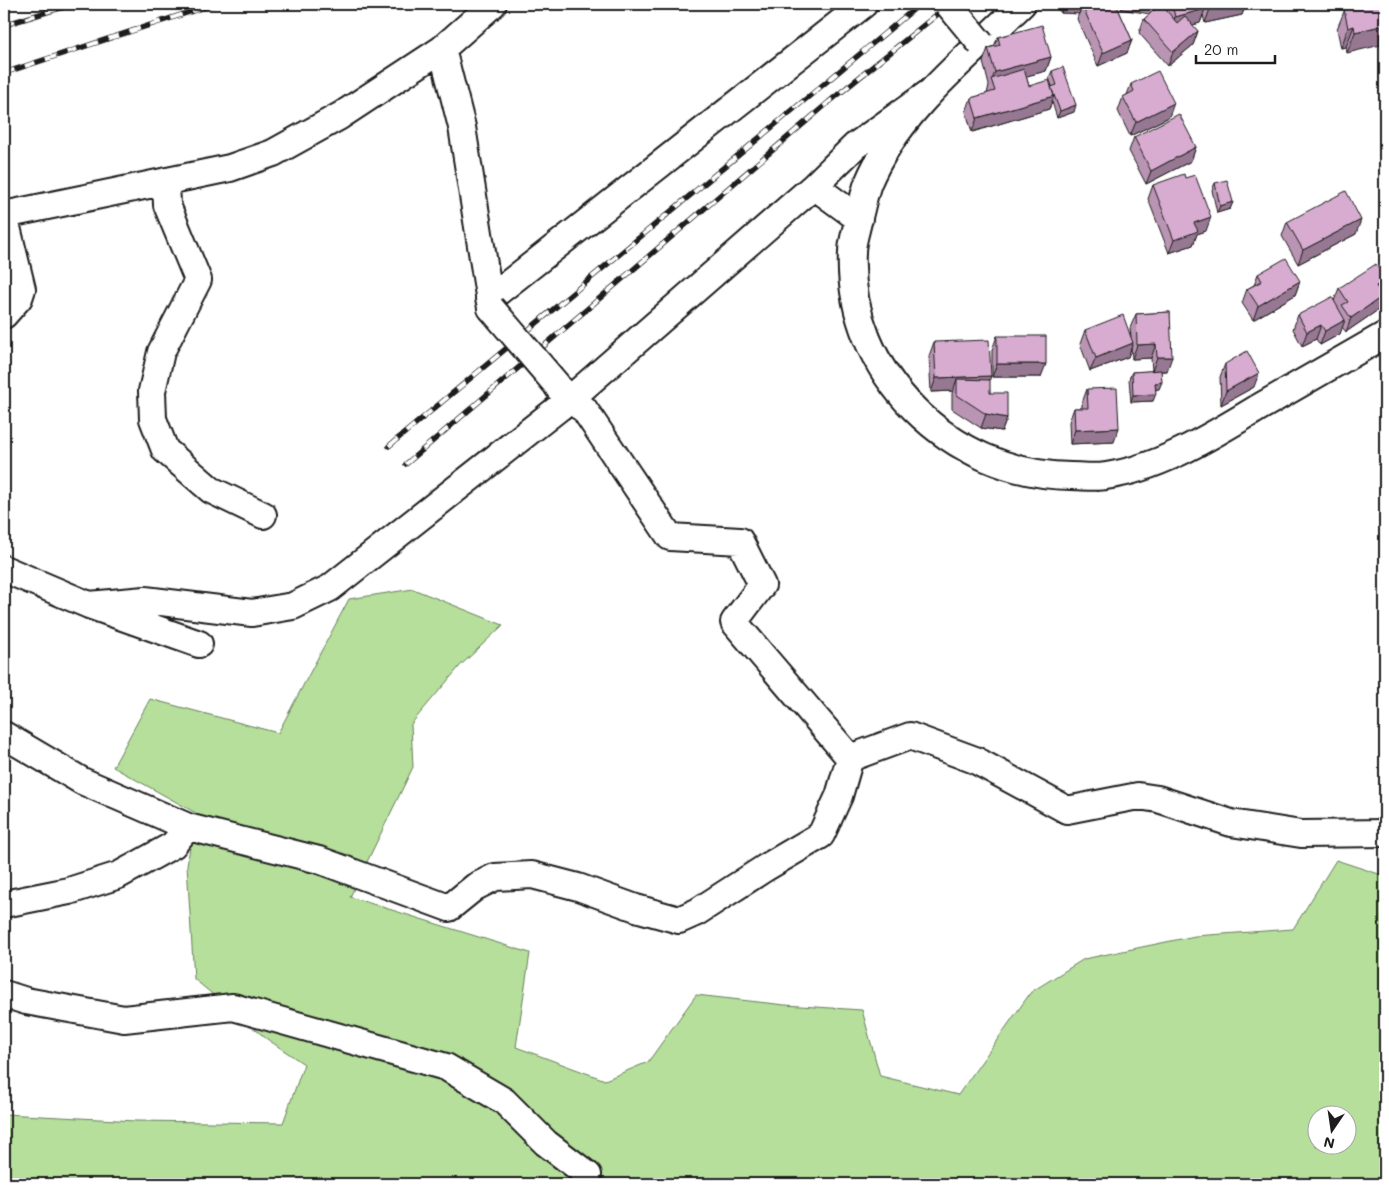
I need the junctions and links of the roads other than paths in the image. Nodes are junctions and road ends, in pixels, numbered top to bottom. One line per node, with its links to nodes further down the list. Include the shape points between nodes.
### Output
1 (493, 4): 6 (street)
2 (864, 4): 12 (street)
3 (948, 4): 5 (street, bridge)
4 (1022, 4): 5 (street)
5 (981, 44): 7 (street)
6 (442, 49): 8 (street, via 340,116 273,154 230,168); 12 (street, via 462,127)
7 (929, 93): 9 (street, via 855,146); 11 (street, via 888,144 867,185)
8 (166, 181): 10 (street); 16 (street, via 168,205 198,280 161,352 152,391 153,419 165,450 211,490)
9 (814, 186): 11 (street); 15 (street)
10 (4, 214): 13 (street, via 22,290)
11 (859, 219): 14 (street, via 852,250 854,294 867,341 884,372 904,399 940,433 975,455 1048,476 1104,477 1188,449)
12 (490, 304): 15 (street, bridge)
13 (4, 315)
14 (1385, 335)
15 (563, 392): 18 (street, via 330,588 294,606 252,613 144,600); 21 (street, via 584,409 670,537 740,541 762,585 734,622)
16 (263, 515)
17 (4, 569): 18 (street)
18 (89, 605): 19 (street)
19 (199, 644)
20 (4, 735): 22 (street, via 82,781)
21 (850, 758): 22 (street, via 839,796 821,836 698,912 679,920 578,886 532,875 495,877 475,887 449,908 319,860); 23 (street, via 910,736 975,760 1068,810 1138,796 1158,799 1231,823 1301,834)
22 (188, 827): 24 (street, via 173,845 119,875 69,891)
23 (1385, 833)
24 (4, 904)
25 (4, 994): 26 (street, via 124,1019 233,1007 446,1067 504,1101 546,1143)
26 (588, 1175)

